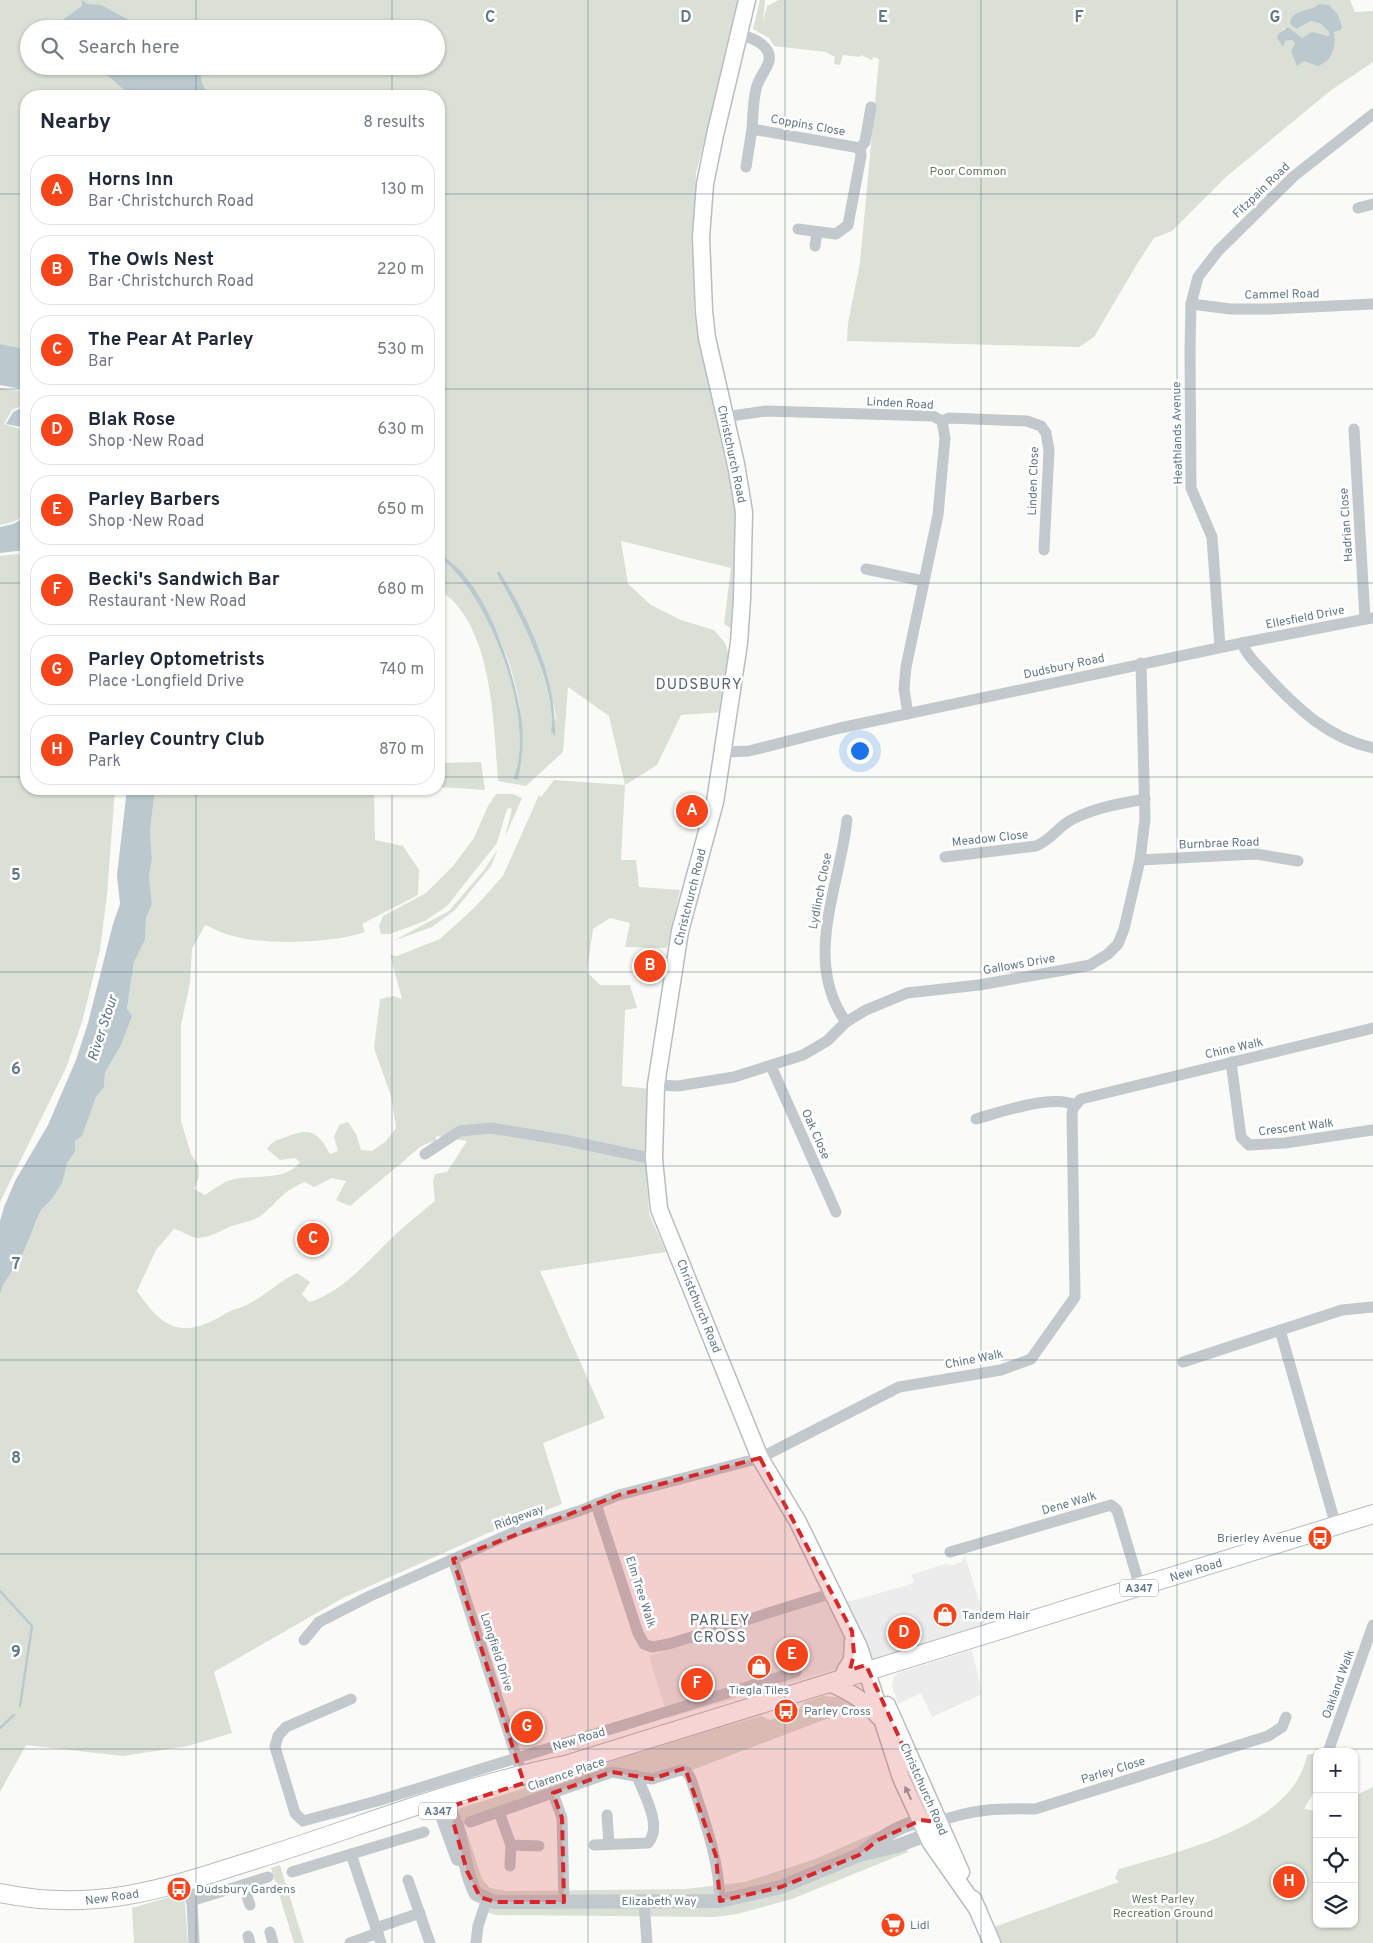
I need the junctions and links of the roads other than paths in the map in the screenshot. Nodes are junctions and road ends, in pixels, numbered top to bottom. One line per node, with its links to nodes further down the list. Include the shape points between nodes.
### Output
1 (747, 0): 2 (main road, Christchurch Road)
2 (740, 35): 5 (street, Coppins Close, via 764,44 768,53 769,61 756,90); 15 (main road, Christchurch Road, via 705,184 701,237 706,329)
3 (871, 107): 6 (street, Coppins Close, via 865,142)
4 (1373, 114): 13 (street, Fitzpain Road, via 1294,176 1218,251 1198,277)
5 (752, 129): 6 (street, Coppins Close); 7 (street, Coppins Close)
6 (860, 148): 11 (street, Coppins Close, via 848,225 836,234)
7 (746, 167)
8 (1373, 204): 9 (street)
9 (1358, 208)
10 (798, 229): 11 (street, Coppins Close)
11 (817, 232): 12 (street)
12 (815, 246)
13 (1191, 304): 14 (street, Cammel Road, via 1269,309); 23 (street, Heathlands Avenue, via 1191,488 1212,536)
14 (1373, 304)
15 (724, 417): 16 (street, Linden Road, via 766,410 933,416); 27 (main road, Christchurch Road, via 744,512 739,642)
16 (942, 421): 18 (street, Linden Close, via 949,418 1027,421 1041,426 1046,433 1048,450); 20 (street, Linden Road, via 945,438 938,515)
17 (1354, 429): 21 (street, Hadrian Close)
18 (1044, 550)
19 (866, 569): 20 (street)
20 (923, 581): 25 (street, Linden Road, via 906,666 904,689)
21 (1369, 618): 22 (street, Ellesfield Drive)
22 (1242, 643): 23 (street, Dudsbury Road); 26 (street, via 1249,656 1306,716 1333,734)
23 (1220, 648): 24 (street, Dudsbury Road)
24 (1142, 663): 25 (street, Dudsbury Road); 28 (street, Gallows Drive)
25 (908, 714): 27 (street, Dudsbury Road, via 749,751)
26 (1373, 748)
27 (724, 752): 37 (main road, Christchurch Road, via 715,802 680,931)
28 (1145, 799): 30 (street, Meadow Close, via 1074,818 1047,842 1036,846); 31 (street, Gallows Drive)
29 (847, 820): 33 (street, Lydlinch Close, via 825,933 826,968 833,1000)
30 (945, 856)
31 (1140, 860): 32 (street, Burnbrae Road, via 1246,854); 33 (street, Gallows Drive, via 1118,944 1100,960 1073,969 907,994 866,1010)
32 (1298, 861)
33 (846, 1022): 36 (street, Gallows Drive, via 817,1048)
34 (1373, 1028): 35 (street, Chine Walk)
35 (1231, 1062): 38 (street, Chine Walk, via 1081,1099); 40 (street, Crescent Walk, via 1241,1137 1249,1145)
36 (771, 1066): 37 (street, Gallows Drive, via 734,1077 678,1086); 43 (street, Oak Close)
37 (656, 1085): 42 (main road, Christchurch Road)
38 (1075, 1105): 39 (street, Chine Walk, via 1067,1102 1021,1106); 47 (street, Chine Walk, via 1072,1114 1075,1297 1031,1359 1001,1370 899,1387)
39 (976, 1118)
40 (1373, 1130)
41 (425, 1154): 42 (street, via 460,1131 491,1128)
42 (654, 1159): 47 (main road, Christchurch Road, via 660,1209)
43 (836, 1212)
44 (1373, 1307): 45 (street, via 1342,1310)
45 (1280, 1330): 46 (street); 50 (street)
46 (1183, 1362)
47 (760, 1458): 48 (street, Ridgeway); 54 (main road, Christchurch Road, via 798,1522)
48 (596, 1504): 52 (street, Ridgeway, via 517,1531); 54 (street, Elm Tree Walk, via 644,1644 652,1647 669,1644)
49 (1373, 1514): 50 (main road, New Road / A347)
50 (1336, 1526): 53 (main road, New Road / A347)
51 (950, 1552): 53 (street, Dene Walk, via 1111,1505 1118,1510)
52 (453, 1559): 57 (street, Ridgeway, via 319,1622); 67 (street, Longfield Drive)
53 (1140, 1587): 58 (main road, New Road / A347)
54 (833, 1593): 56 (main road, Christchurch Road)
55 (1373, 1625): 66 (street, Oakland Walk)
56 (852, 1631): 58 (main road, Christchurch Road); 59 (main road, via 854,1654)
57 (304, 1640)
58 (867, 1668): 59 (main road, New Road); 61 (main road, New Road / A347); 64 (main road, Christchurch Road); 74 (main road, Christchurch Road, via 881,1692)
59 (845, 1671): 65 (main road, New Road, via 731,1706)
60 (796, 1672): 67 (street, New Road)
61 (829, 1683): 64 (main road, via 859,1698); 65 (main road, New Road / A347)
62 (351, 1698): 67 (street, New Road, via 286,1727 278,1736 275,1747 294,1813 303,1821 377,1801)
63 (1286, 1717): 74 (street, Parley Close, via 1282,1727 1268,1736 1035,1809 995,1808 967,1812)
64 (882, 1721): 75 (main road, Christchurch Road, one-way to 64, via 901,1778)
65 (679, 1730): 67 (main road, New Road / A347, via 565,1765)
66 (1329, 1748)
67 (521, 1772): 70 (main road, New Road / A347)
68 (637, 1776): 69 (street, Clarence Place, via 612,1772); 77 (street, via 655,1827 654,1836 648,1843); 92 (street, Clarence Place, via 652,1779 681,1770 687,1772 716,1856)
69 (553, 1793): 71 (street, Clarence Place); 93 (street, via 562,1818)
70 (443, 1805): 85 (main road, New Road / A347, via 385,1826 308,1843); 89 (street, via 464,1850 467,1871 476,1894)
71 (499, 1812): 73 (street, Clarence Place); 78 (street)
72 (607, 1816): 77 (street)
73 (470, 1822)
74 (938, 1822): 75 (street); 95 (main road, Christchurch Road)
75 (924, 1827): 92 (street, Elizabeth Way, via 897,1846 859,1854 781,1887); 95 (main road, Christchurch Road)
76 (424, 1832): 81 (street)
77 (608, 1844): 79 (street)
78 (511, 1845): 80 (street); 82 (street)
79 (594, 1845)
80 (539, 1846)
81 (351, 1854): 83 (street); 97 (street)
82 (510, 1866)
83 (292, 1872)
84 (268, 1877): 87 (street)
85 (191, 1880): 88 (main road, New Road / A347, via 127,1897 69,1902); 90 (street)
86 (408, 1880): 96 (street)
87 (242, 1885): 90 (street); 94 (street)
88 (0, 1893)
89 (487, 1900): 93 (street, Elizabeth Way); 101 (street)
90 (191, 1901): 98 (street)
91 (644, 1901): 92 (street, Elizabeth Way); 93 (street, Elizabeth Way); 102 (street)
92 (720, 1901)
93 (564, 1902)
94 (250, 1905)
95 (978, 1910): 103 (main road, Christchurch Road)
96 (420, 1913): 97 (street); 100 (street)
97 (378, 1935): 99 (street)
98 (194, 1943)
99 (350, 1943)
100 (430, 1943)
101 (476, 1943)
102 (647, 1943)
103 (992, 1943)

